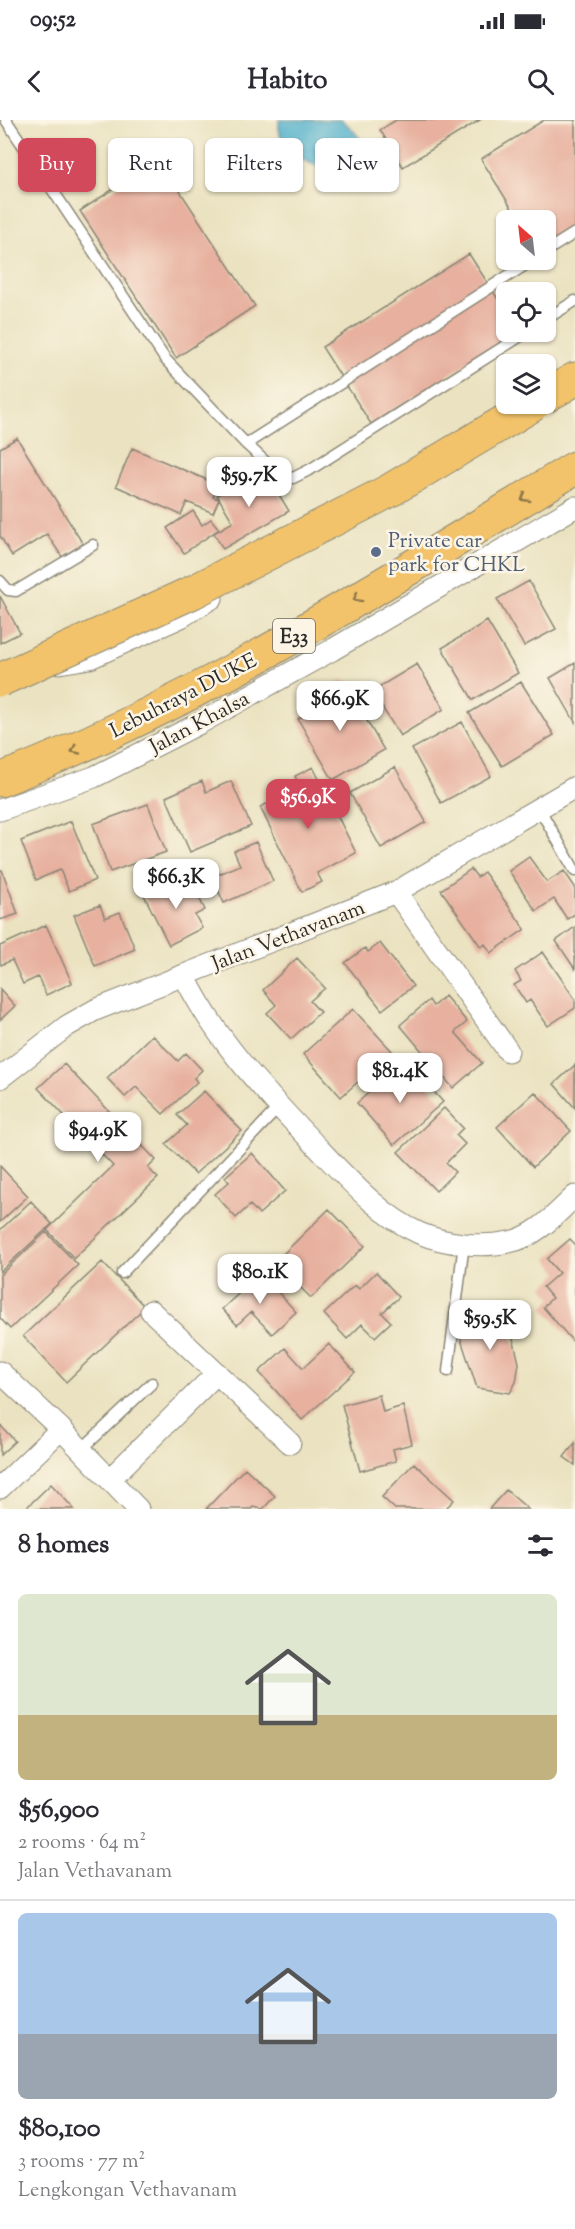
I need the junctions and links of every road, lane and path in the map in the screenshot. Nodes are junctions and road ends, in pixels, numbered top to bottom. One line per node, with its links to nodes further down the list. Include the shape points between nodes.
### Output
1 (6, 120): 14 (lane, via 165,358)
2 (575, 233): 3 (lane)
3 (556, 245)
4 (518, 270): 14 (lane)
5 (575, 301): 6 (lane)
6 (556, 313)
7 (510, 342): 14 (lane, via 293,478 281,476)
8 (575, 362): 9 (street)
9 (556, 374)
10 (575, 379): 11 (highway)
11 (556, 390)
12 (496, 414): 19 (street, via 346,516 181,617 90,658)
13 (517, 414): 20 (highway, bridge, via 378,496 193,592)
14 (246, 444)
15 (575, 468): 21 (highway, Lebuhraya DUKE / E33, one-way to 21, via 242,666 56,759)
16 (575, 507): 24 (street, Jalan Khalsa, via 200,723 94,777)
17 (93, 545): 18 (lane, via 16,591 8,590)
18 (0, 581)
19 (0, 675)
20 (0, 680)
21 (0, 780)
22 (575, 787): 23 (street, Jalan Vethavanam)
23 (539, 808): 25 (lane); 26 (street, Jalan Vethavanam)
24 (0, 810)
25 (575, 870)
26 (396, 892): 27 (street, Jalan Vethavanam); 28 (street)
27 (184, 975): 29 (street, Jalan Vethavanam, via 95,1010); 30 (street, via 211,1021)
28 (508, 1051)
29 (2, 1072)
30 (279, 1107): 32 (street, via 387,1213 418,1232); 33 (lane)
31 (575, 1196): 32 (street, via 525,1237 509,1242)
32 (464, 1243): 35 (lane)
33 (122, 1273)
34 (151, 1311): 37 (street)
35 (448, 1371)
36 (0, 1372): 39 (street)
37 (217, 1373): 40 (street); 42 (street)
38 (152, 1383): 41 (lane)
39 (61, 1429): 41 (street); 43 (street)
40 (290, 1443)
41 (81, 1450): 42 (street)
42 (110, 1479): 44 (street)
43 (0, 1488)
44 (138, 1509)

